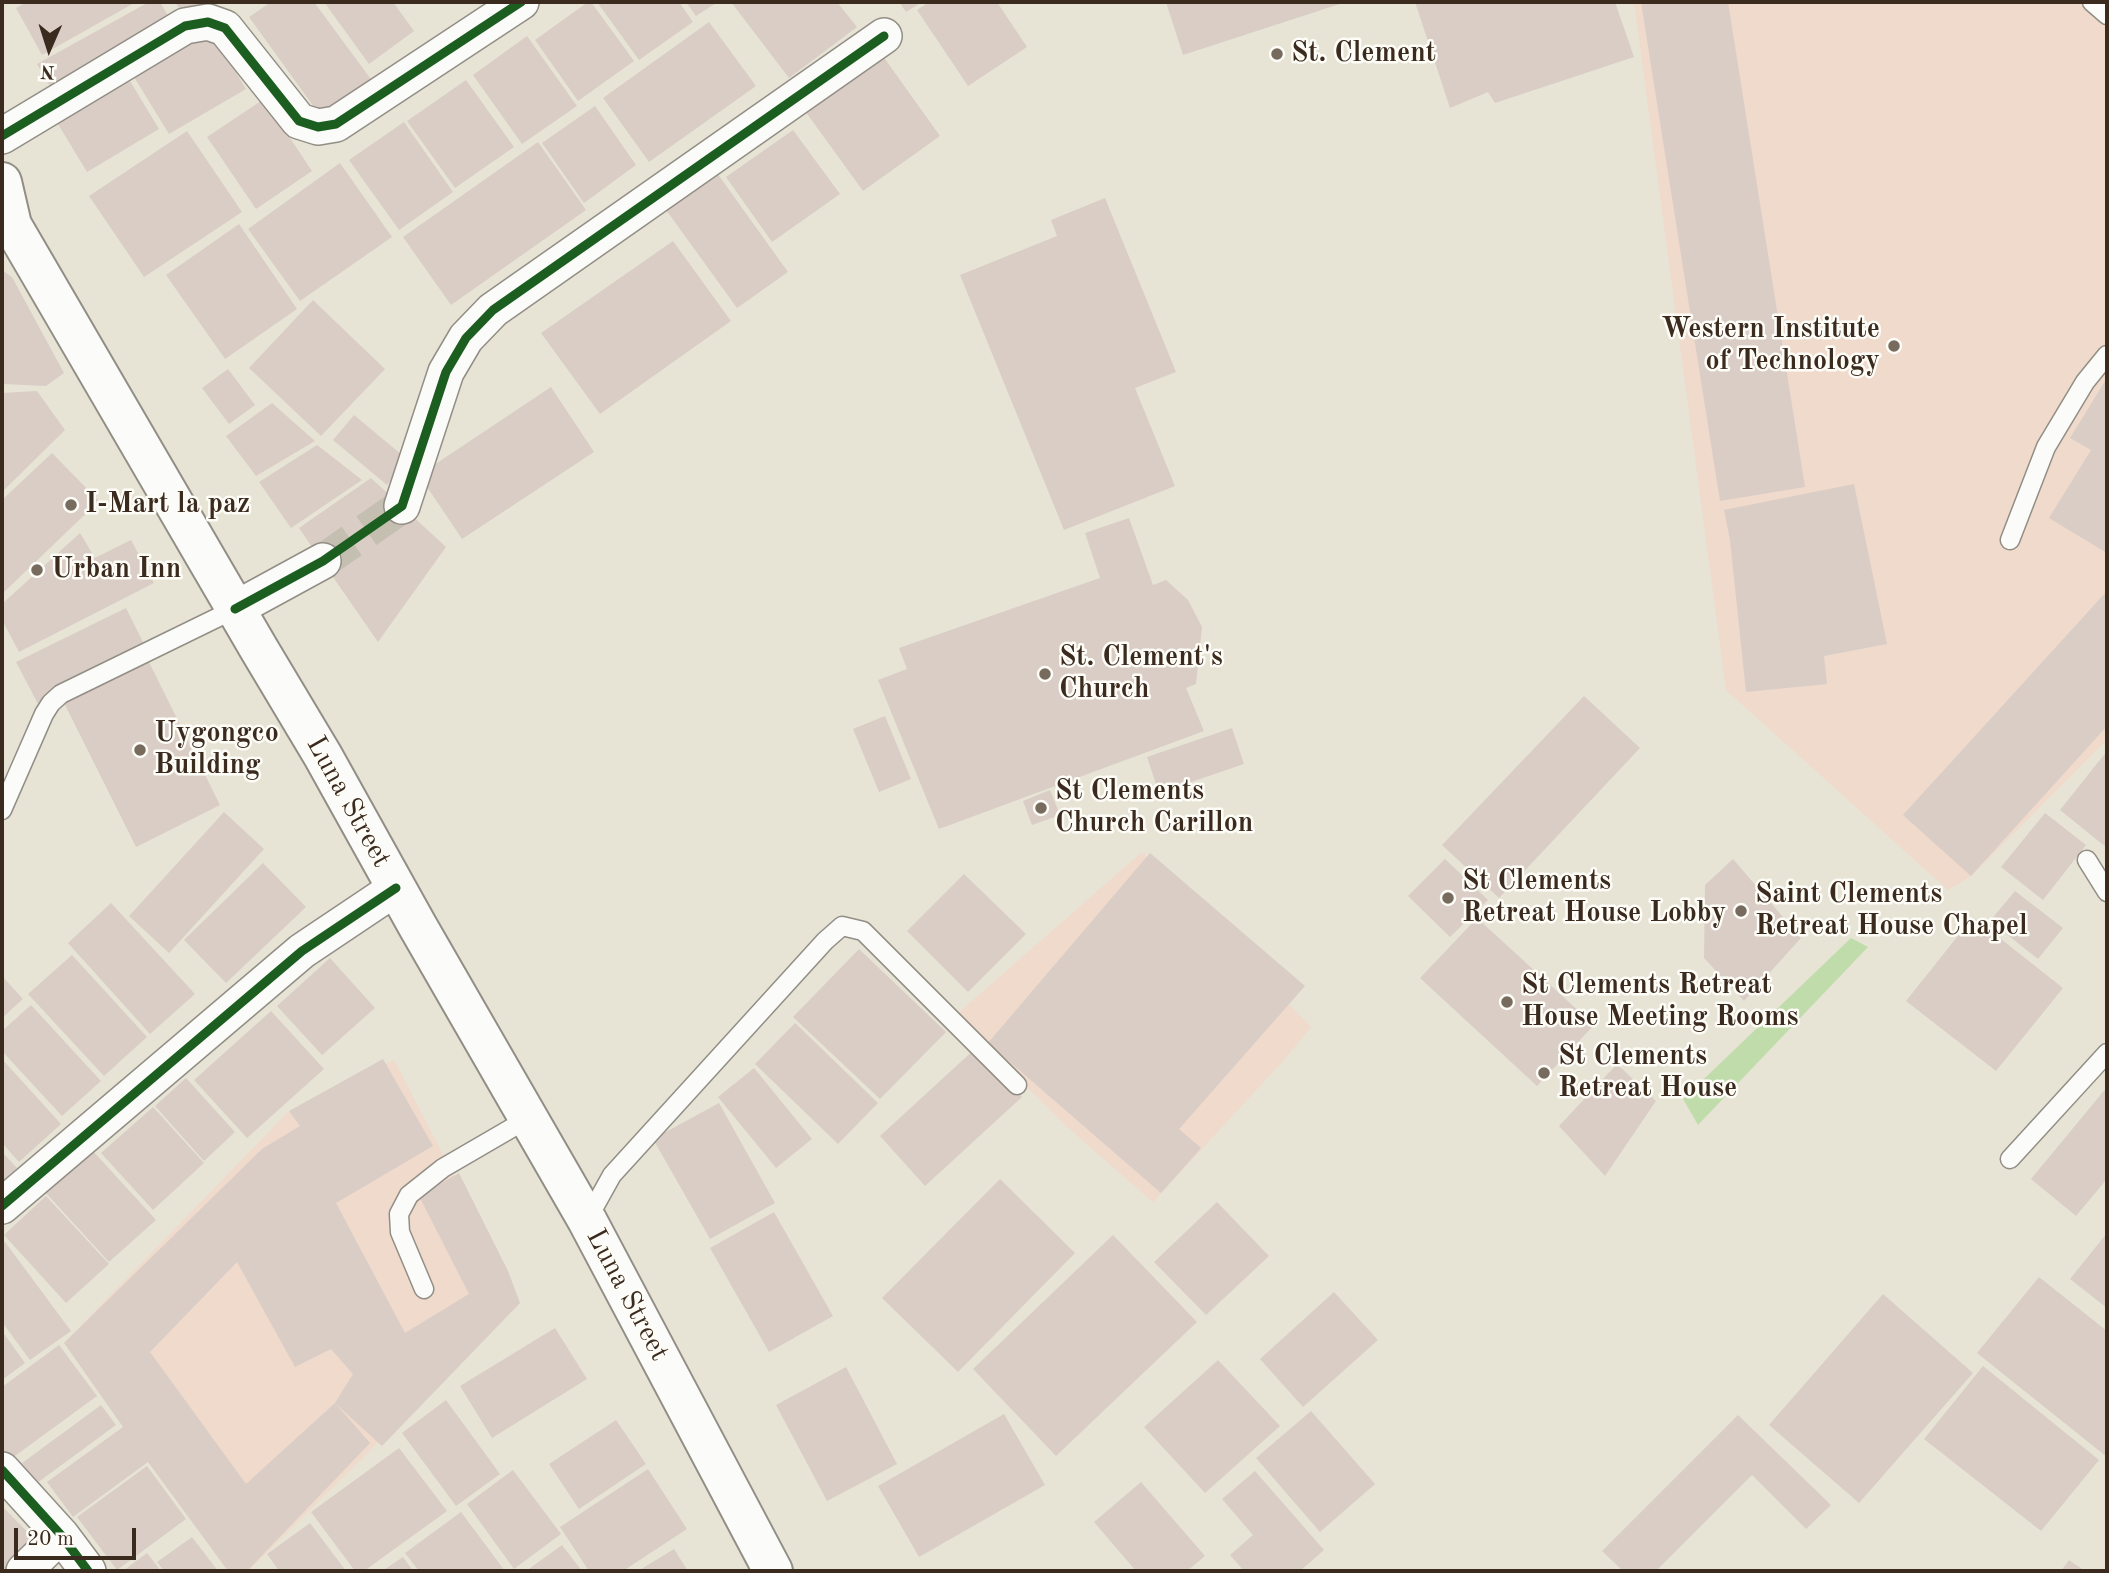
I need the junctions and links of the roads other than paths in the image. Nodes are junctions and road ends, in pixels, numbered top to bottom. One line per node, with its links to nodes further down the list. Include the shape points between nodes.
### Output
1 (521, 2): 5 (street, via 336,124 318,127 299,121 225,28 208,22 185,26)
2 (2092, 2): 3 (lane)
3 (2107, 15)
4 (884, 36): 9 (street, via 494,310 466,338 446,372)
5 (2, 136)
6 (2, 183): 7 (main road, Luna Street)
7 (7, 220): 12 (main road, Luna Street)
8 (2107, 355): 10 (lane, via 2046,447)
9 (402, 506)
10 (2010, 540)
11 (323, 561): 12 (street)
12 (235, 609): 13 (lane, via 61,694 44,714); 15 (main road, Luna Street)
13 (2, 810)
14 (2087, 860): 16 (lane)
15 (396, 888): 19 (main road, Luna Street); 21 (street, via 302,951)
16 (2107, 892)
17 (2107, 1054): 20 (lane)
18 (1017, 1085): 22 (lane, via 863,931 842,926 612,1175)
19 (528, 1118): 22 (main road, Luna Street); 23 (lane, via 443,1168 409,1195 399,1214 400,1232)
20 (2010, 1159)
21 (2, 1206)
22 (587, 1220): 28 (main road, Luna Street)
23 (424, 1289)
24 (2, 1470): 25 (street)
25 (61, 1535): 26 (street); 27 (street)
26 (24, 1571)
27 (88, 1571)
28 (773, 1571)

